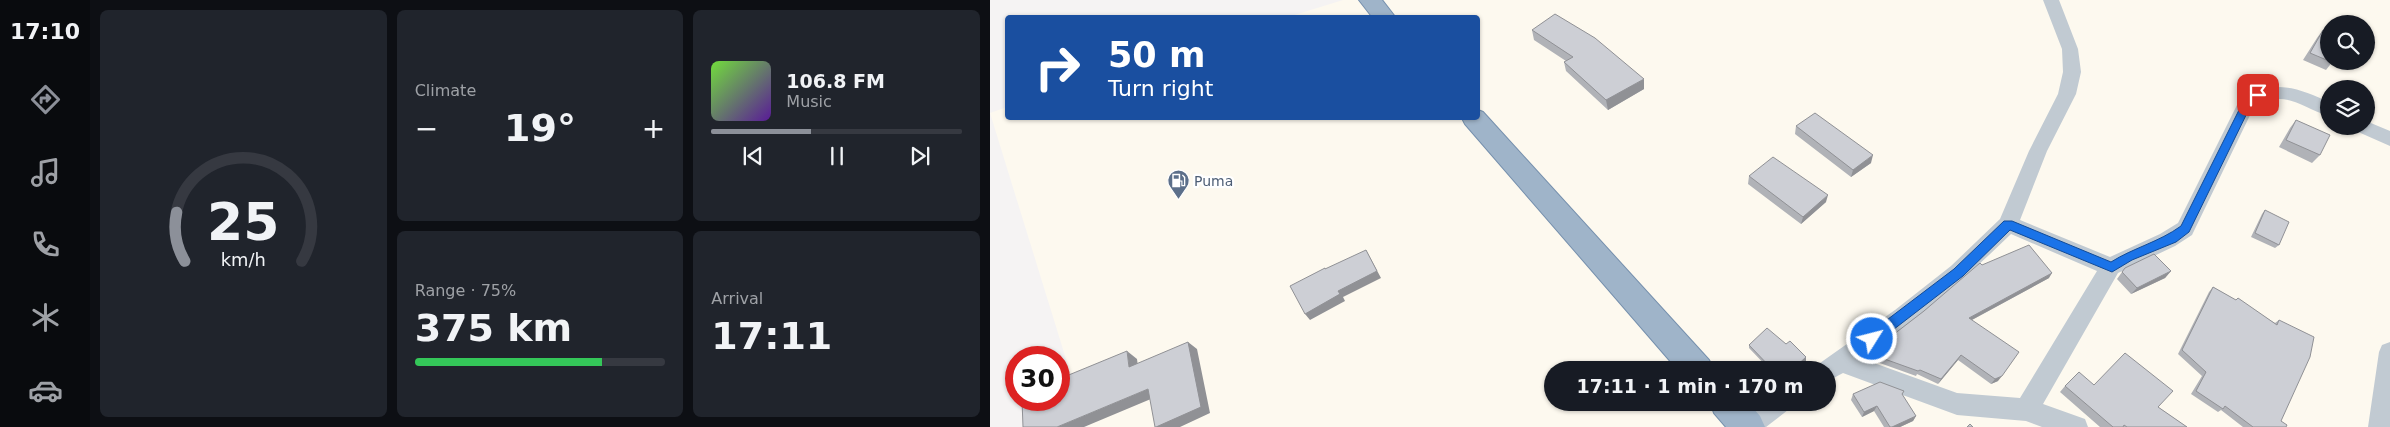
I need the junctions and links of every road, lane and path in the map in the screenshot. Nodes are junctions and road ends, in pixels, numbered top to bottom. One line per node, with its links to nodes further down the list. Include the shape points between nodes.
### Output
1 (1370, 0): 3 (highway)
2 (2051, 0): 8 (street, via 2070,49 2072,72 2067,94 2038,151)
3 (1382, 15)
4 (2320, 106): 9 (street, via 2288,92 2258,95 2246,105 2185,229)
5 (1476, 120): 11 (highway)
6 (2375, 132): 7 (street)
7 (2390, 139)
8 (2008, 224): 9 (street); 12 (street, via 1958,272 1903,317)
9 (2112, 267): 14 (street)
10 (2390, 352): 18 (street)
11 (1690, 361)
12 (1836, 365)
13 (1836, 367): 14 (street, via 1957,404)
14 (2026, 410): 17 (street)
15 (1761, 411): 16 (street)
16 (1742, 420)
17 (2076, 427)
18 (2380, 427)

